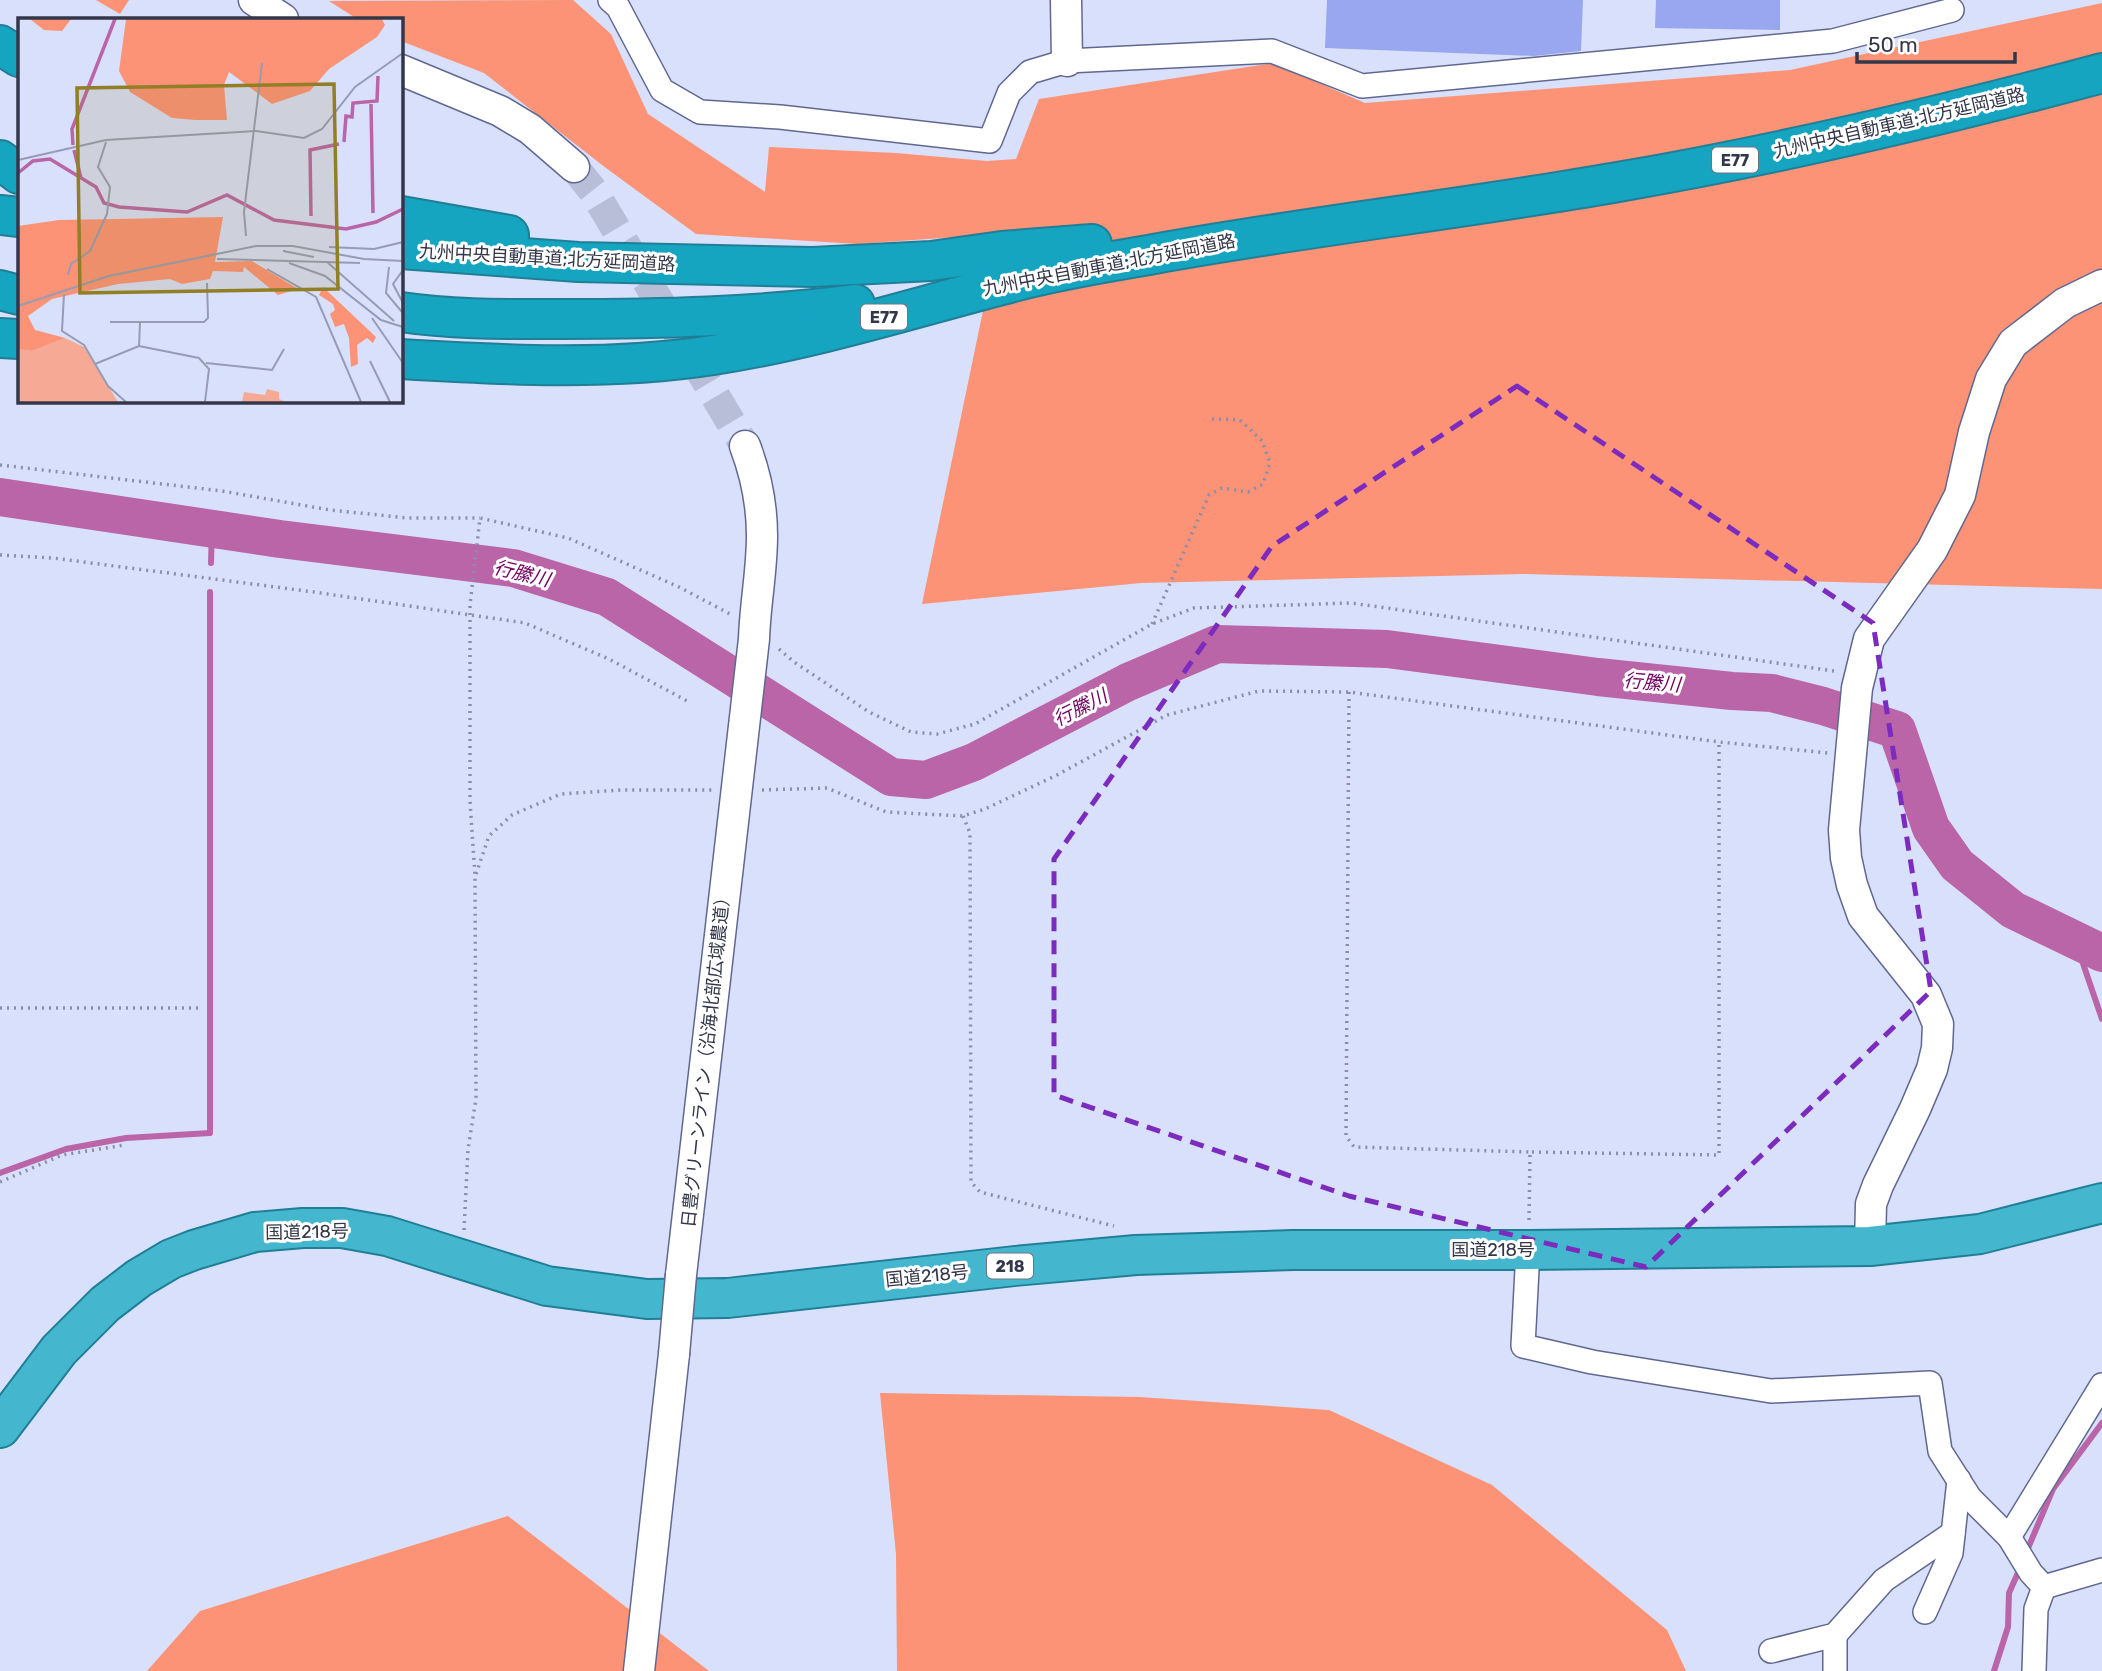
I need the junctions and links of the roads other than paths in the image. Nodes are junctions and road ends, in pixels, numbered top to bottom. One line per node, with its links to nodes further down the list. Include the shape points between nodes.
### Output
1 (254, 0): 5 (street)
2 (610, 0): 6 (street, via 662,90 700,112 990,141 1009,93 1030,72)
3 (1066, 0): 6 (street)
4 (1952, 10): 6 (street, via 1833,41 1362,86 1272,51)
5 (281, 18)
6 (1067, 61)
7 (402, 70): 10 (street, via 500,111 530,129)
8 (2102, 73): 16 (highway, 九州中央自動車道;北方延岡道路 / E77, via 1744,159 1540,195 1207,245)
9 (0, 160): 11 (highway)
10 (574, 167)
11 (18, 173)
12 (0, 215): 14 (highway)
13 (402, 216): 16 (highway, via 596,245 795,256 886,255)
14 (18, 217)
15 (402, 249): 16 (highway, 九州中央自動車道;北方延岡道路 / E77, via 578,262 751,267 931,261)
16 (1013, 265): 20 (highway, via 960,290 818,309 595,319 461,318); 23 (highway, 九州中央自動車道;北方延岡道路 / E77, via 799,339 709,356 608,364)
17 (2102, 285): 26 (street, via 2064,303 2013,343 1991,379 1960,495 1932,550 1869,639 1859,681 1844,830 1846,858 1863,916 1926,995 1938,1024 1932,1069 1871,1204)
18 (0, 289): 19 (highway)
19 (18, 295)
20 (402, 312)
21 (0, 338): 22 (highway)
22 (18, 339)
23 (402, 359)
24 (745, 446): 38 (street, 日豊グリーンライン（沿海北部広域農道）, bridge, via 755,473 761,514 754,633)
25 (2102, 1203): 26 (highway, 国道218号 / 218, via 1980,1234)
26 (1870, 1245): 27 (highway, 国道218号 / 218)
27 (1528, 1250): 29 (highway, 国道218号 / 218, via 1136,1255 729,1298 647,1299 547,1286 387,1236 342,1228 255,1232 171,1259 139,1278 59,1350); 30 (street, via 1524,1346 1592,1362 1771,1391 1930,1383 1940,1451)
28 (2102, 1385): 32 (street)
29 (0, 1427)
30 (1959, 1480): 31 (street); 32 (street, via 1970,1498)
31 (1954, 1533): 35 (street, via 1951,1553); 36 (street, via 1884,1580)
32 (2012, 1541): 34 (street)
33 (2102, 1570): 34 (street)
34 (2038, 1580): 40 (street)
35 (1925, 1612)
36 (1835, 1635): 37 (street); 39 (street)
37 (1771, 1651)
38 (639, 1671)
39 (1835, 1671)
40 (2035, 1671)

